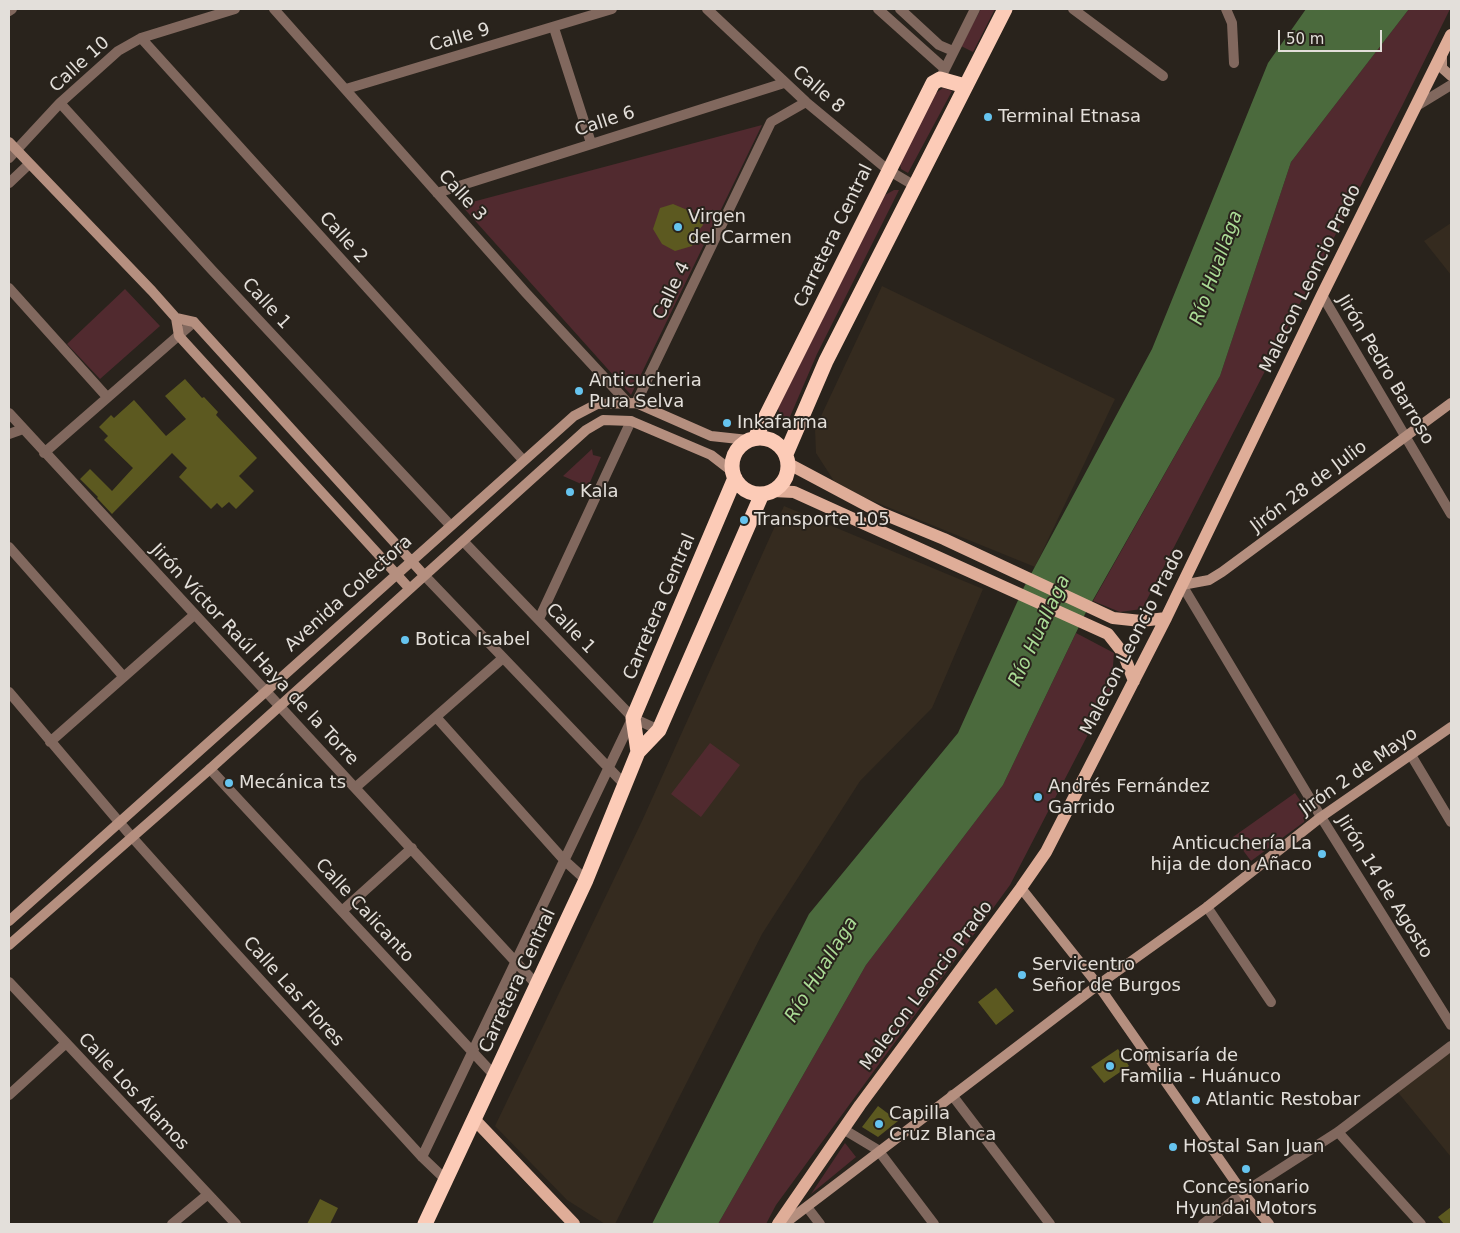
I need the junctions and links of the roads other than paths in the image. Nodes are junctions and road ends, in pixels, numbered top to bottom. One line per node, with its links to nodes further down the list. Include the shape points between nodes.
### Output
1 (235, 9): 13 (street, Calle 10)
2 (274, 9): 23 (street, Calle 3)
3 (612, 9): 11 (street, Calle 9)
4 (708, 9): 20 (street, Calle 8)
5 (878, 9): 17 (street)
6 (900, 9): 14 (street, via 940,45)
7 (975, 9): 14 (street)
8 (1005, 9): 22 (highway)
9 (1073, 9): 18 (street)
10 (1226, 9): 16 (street, via 1232,23)
11 (554, 28): 23 (street, Calle 9); 28 (street)
12 (1451, 35): 15 (main road, Malecon Leoncio Prado)
13 (141, 38): 25 (street, Calle 10, via 118,51); 54 (street, Calle 2)
14 (953, 51): 17 (street)
15 (1442, 55): 19 (street, via 1442,68); 26 (main road, Malecon Leoncio Prado)
16 (1234, 63)
17 (943, 74): 22 (highway); 32 (highway, Carretera Central, via 933,83)
18 (1163, 76)
19 (1451, 76)
20 (784, 83): 24 (street, Calle 8); 28 (street, Calle 6)
21 (1451, 85): 26 (street)
22 (965, 86): 34 (highway)
23 (346, 89): 35 (street, Calle 3)
24 (806, 102): 32 (street, Calle 8); 42 (street, Calle 4, via 771,122)
25 (60, 104): 29 (street, Calle 10); 58 (street, Calle 1)
26 (1415, 107): 37 (main road, Malecon Leoncio Prado)
27 (9, 142): 29 (street)
28 (591, 143): 35 (street, Calle 6)
29 (17, 150): 30 (street, Calle 10); 31 (street)
30 (9, 158)
31 (29, 164): 33 (street); 38 (street)
32 (888, 170): 34 (street, Calle 8); 50 (highway, Carretera Central)
33 (9, 183)
34 (915, 186): 53 (highway, via 826,361)
35 (437, 193): 42 (street, Calle 3)
36 (9, 288): 41 (street)
37 (1322, 295): 49 (street, Jirón Pedro Barroso); 64 (main road, Malecon Leoncio Prado)
38 (176, 318): 39 (street); 40 (street)
39 (194, 322): 40 (street); 47 (street)
40 (179, 336): 41 (street); 51 (street)
41 (106, 397): 52 (street)
42 (632, 403): 50 (street, Avenida Colectora, via 711,436); 54 (street, Avenida Colectora, via 597,404 574,416)
43 (1451, 403): 49 (street, Jirón 28 de Julio)
44 (9, 414): 46 (street, Jirón Víctor Raúl Haya de la Torre)
45 (631, 421): 55 (street, Avenida Colectora, via 711,455); 59 (street, Avenida Colectora, via 603,420 586,430); 68 (street)
46 (23, 429): 48 (street); 52 (street, Jirón Víctor Raúl Haya de la Torre)
47 (293, 432): 51 (street); 61 (street)
48 (9, 434)
49 (1406, 436): 57 (street, Jirón Pedro Barroso); 64 (street, Jirón 28 de Julio, via 1222,572 1209,580)
50 (751, 439): 53 (highway, via 773,440); 55 (highway, via 735,454)
51 (278, 444): 62 (street)
52 (44, 453): 66 (street, Jirón Víctor Raúl Haya de la Torre)
53 (787, 459): 56 (highway, via 787,476 782,485); 67 (main road, via 881,513 1113,618 1141,621)
54 (523, 460): 58 (street, Avenida Colectora)
55 (734, 475): 56 (highway, via 741,487 751,492); 76 (highway, Carretera Central)
56 (767, 493): 71 (main road, via 794,492 1108,634 1123,653); 78 (highway, Carretera Central)
57 (1451, 514)
58 (450, 525): 61 (street, Avenida Colectora)
59 (464, 542): 63 (street, Avenida Colectora); 68 (street, Calle 1)
60 (9, 547): 70 (street)
61 (412, 560): 62 (street, Avenida Colectora); 63 (street)
62 (396, 574): 65 (street); 72 (street, Avenida Colectora)
63 (424, 575): 65 (street, Avenida Colectora); 69 (street)
64 (1182, 585): 67 (main road, Malecon Leoncio Prado); 86 (street, Jirón 14 de Agosto)
65 (409, 588): 74 (street, Avenida Colectora)
66 (194, 615): 70 (street); 72 (street, Jirón Víctor Raúl Haya de la Torre)
67 (1166, 618): 71 (main road, Malecon Leoncio Prado)
68 (539, 620): 76 (street, Calle 1)
69 (503, 658): 75 (street); 82 (street)
70 (123, 676): 79 (street)
71 (1134, 681): 93 (main road, Malecon Leoncio Prado, via 1046,852)
72 (267, 690): 74 (street, Jirón Víctor Raúl Haya de la Torre); 88 (street, Avenida Colectora)
73 (9, 692): 79 (street, Calle Las Flores)
74 (281, 705): 83 (street, Avenida Colectora); 85 (street, Jirón Víctor Raúl Haya de la Torre)
75 (436, 717): 85 (street); 91 (street)
76 (632, 718): 78 (street, Calle 1); 80 (highway); 82 (street)
77 (1451, 727): 81 (street, Jirón 2 de Mayo)
78 (659, 730): 80 (highway, Carretera Central)
79 (50, 742): 88 (street, Calle Las Flores)
80 (638, 752): 84 (highway, Carretera Central)
81 (1411, 755): 86 (street, Jirón 2 de Mayo); 87 (street)
82 (608, 767): 84 (street); 91 (street)
83 (210, 769): 89 (street, Avenida Colectora); 95 (street, Calle Calicanto)
84 (625, 785): 92 (highway, Carretera Central)
85 (356, 787): 90 (street, Jirón Víctor Raúl Haya de la Torre)
86 (1321, 817): 94 (street, Jirón 2 de Mayo); 103 (street, Jirón 14 de Agosto)
87 (1451, 822)
88 (121, 823): 89 (street, Calle Las Flores); 96 (street, Avenida Colectora)
89 (131, 836): 97 (street, Avenida Colectora); 114 (street, Calle Las Flores)
90 (412, 848): 95 (street); 98 (street, Jirón Víctor Raúl Haya de la Torre)
91 (564, 860): 92 (street); 98 (street)
92 (586, 880): 100 (highway, Carretera Central)
93 (1021, 888): 101 (street); 111 (main road, Malecon Leoncio Prado)
94 (1207, 907): 101 (street, Jirón 2 de Mayo); 102 (street)
95 (342, 911): 106 (street, Calle Calicanto)
96 (9, 921)
97 (9, 945)
98 (516, 962): 100 (street, Jirón Víctor Raúl Haya de la Torre); 106 (street)
99 (9, 982): 104 (street, Calle Los Álamos)
100 (537, 985): 107 (highway, Carretera Central)
101 (1098, 985): 109 (street, Jirón 2 de Mayo); 116 (street)
102 (1271, 1002)
103 (1451, 1025)
104 (65, 1044): 108 (street); 117 (street, Calle Los Álamos)
105 (1451, 1046): 112 (street)
106 (472, 1052): 107 (street, Calle Calicanto); 114 (street)
107 (494, 1075): 110 (highway, Carretera Central)
108 (9, 1095)
109 (952, 1095): 113 (street, Jirón 2 de Mayo); 127 (street)
110 (474, 1119): 115 (highway, Carretera Central); 122 (main road)
111 (844, 1129): 113 (street); 123 (main road, Malecon Leoncio Prado)
112 (1338, 1132): 116 (street); 130 (street)
113 (878, 1150): 118 (street, Jirón 2 de Mayo); 126 (street)
114 (422, 1157): 115 (street, Calle Las Flores)
115 (446, 1180): 121 (highway, Carretera Central)
116 (1242, 1193): 128 (street); 129 (street)
117 (207, 1195): 119 (street); 120 (street, Calle Los Álamos)
118 (807, 1207): 124 (street, Jirón 2 de Mayo); 125 (street)
119 (172, 1224)
120 (236, 1224)
121 (425, 1224)
122 (574, 1224)
123 (778, 1224)
124 (784, 1224)
125 (820, 1224)
126 (934, 1224)
127 (1050, 1224)
128 (1203, 1224)
129 (1269, 1224)
130 (1421, 1224)

